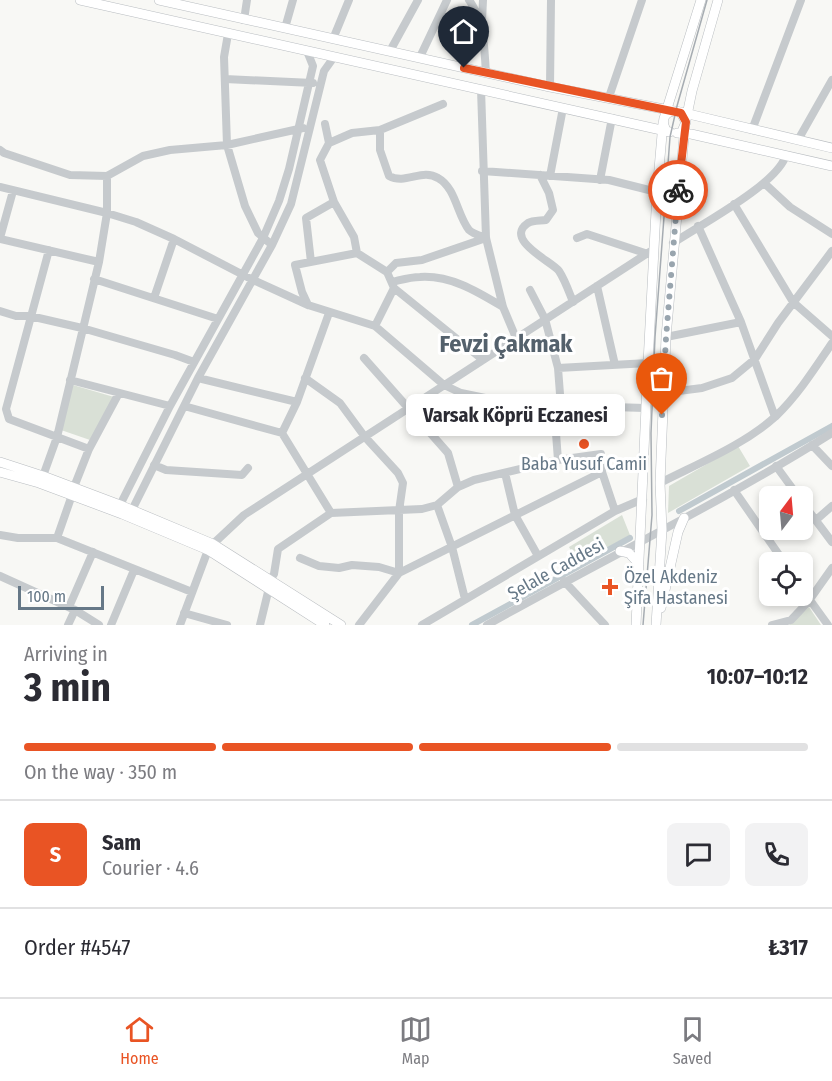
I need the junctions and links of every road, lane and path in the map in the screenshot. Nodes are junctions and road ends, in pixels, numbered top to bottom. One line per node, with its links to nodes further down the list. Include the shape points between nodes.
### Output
1 (80, 0): 18 (main road)
2 (159, 0): 15 (main road)
3 (247, 0): 15 (street)
4 (293, 0): 17 (street)
5 (349, 0): 19 (street)
6 (418, 0): 21 (street)
7 (447, 0): 23 (street)
8 (469, 0): 16 (street)
9 (483, 0): 16 (street)
10 (551, 0): 29 (street)
11 (642, 0): 32 (street)
12 (701, 0): 38 (main road)
13 (718, 0): 38 (main road)
14 (801, 0): 44 (street)
15 (244, 20): 17 (main road)
16 (482, 25): 24 (street)
17 (285, 28): 19 (main road)
18 (228, 34): 20 (main road); 25 (street)
19 (333, 39): 21 (main road)
20 (307, 51): 22 (main road); 27 (street, via 313,66)
21 (390, 51): 23 (main road)
22 (334, 57): 28 (street); 30 (main road)
23 (420, 57): 24 (main road)
24 (486, 73): 29 (main road)
25 (225, 79): 27 (street); 48 (street)
26 (832, 80): 31 (street)
27 (309, 82): 28 (street); 42 (street)
28 (321, 84): 41 (street)
29 (550, 87): 32 (main road)
30 (481, 89): 35 (main road); 53 (street)
31 (828, 96): 46 (street)
32 (609, 98): 33 (main road)
33 (630, 102): 37 (main road, via 639,114 633,121); 38 (main road)
34 (443, 104): 43 (street)
35 (563, 108): 36 (main road); 56 (street)
36 (612, 118): 37 (main road); 57 (street)
37 (626, 121): 38 (main road)
38 (675, 122): 39 (main road); 45 (main road); 61 (main road); 72 (main road)
39 (722, 122): 44 (main road); 45 (main road, via 713,124 710,130)
40 (325, 124): 47 (street)
41 (310, 127): 42 (street); 73 (street, via 291,204)
42 (299, 128): 48 (street); 68 (street, via 279,201)
43 (380, 130): 47 (street, via 352,133); 69 (street, via 380,150 389,176 396,180 425,174 440,178 470,231)
44 (752, 130): 46 (main road)
45 (716, 140): 51 (main road)
46 (798, 140): 49 (main road)
47 (329, 143): 62 (street, via 320,160)
48 (227, 145): 55 (street, via 143,156); 68 (street, via 245,207)
49 (832, 148)
50 (0, 150): 55 (street, via 70,175)
51 (786, 155): 52 (main road); 58 (street)
52 (832, 166)
53 (482, 171): 54 (street); 69 (street)
54 (540, 175): 56 (street); 88 (street, via 554,210 546,220 524,227 522,235 524,242 558,269)
55 (107, 176): 64 (street)
56 (550, 176): 57 (street)
57 (600, 180): 61 (street)
58 (764, 183): 63 (street); 66 (street, via 790,207)
59 (0, 187): 60 (street)
60 (13, 191): 64 (street); 67 (street)
61 (657, 192): 76 (main road)
62 (334, 202): 77 (street, via 354,237); 79 (street, via 306,218)
63 (734, 204): 65 (street); 89 (street)
64 (107, 213): 71 (street); 78 (street)
65 (698, 226): 72 (street); 97 (street)
66 (832, 234)
67 (0, 238): 74 (street)
68 (263, 238): 73 (street); 81 (street)
69 (486, 238): 80 (street, via 422,260 396,263); 91 (street)
70 (577, 238): 76 (street, via 586,234)
71 (174, 239): 81 (street); 87 (street)
72 (673, 243): 102 (main road)
73 (272, 245): 83 (street)
74 (49, 250): 78 (street); 94 (street)
75 (832, 250): 89 (street)
76 (651, 251): 85 (street); 108 (main road)
77 (357, 253): 79 (street); 80 (street)
78 (99, 262): 82 (street)
79 (311, 262): 90 (street, via 295,266)
80 (387, 272): 84 (street)
81 (242, 274): 83 (street); 96 (street)
82 (94, 279): 87 (street); 99 (street)
83 (253, 280): 90 (street); 111 (street)
84 (393, 285): 91 (street, via 420,277 438,278 455,282); 98 (street); 106 (street)
85 (597, 286): 88 (street); 109 (street)
86 (530, 290): 95 (street)
87 (154, 298): 96 (street)
88 (573, 302): 95 (street)
89 (793, 302): 100 (street); 105 (street)
90 (308, 305): 93 (street)
91 (503, 307): 101 (street)
92 (0, 311): 94 (street)
93 (329, 313): 98 (street); 112 (street)
94 (30, 316): 99 (street); 120 (street)
95 (545, 319): 101 (street); 110 (street)
96 (218, 320): 107 (street)
97 (741, 322): 102 (street); 105 (street)
98 (375, 327): 114 (street)
99 (82, 328): 107 (street); 113 (street)
100 (832, 336)
101 (516, 338): 106 (street)
102 (666, 338): 116 (main road)
103 (832, 343): 124 (street)
104 (364, 358): 123 (street)
105 (755, 359): 116 (street, via 732,378 702,388); 124 (street)
106 (483, 360): 114 (street)
107 (194, 362): 118 (street)
108 (648, 363): 109 (street); 122 (main road)
109 (615, 365): 110 (street)
110 (558, 368): 121 (street)
111 (198, 378): 117 (street); 119 (street)
112 (306, 378): 117 (street); 128 (street, via 340,403)
113 (70, 380): 115 (street); 127 (street)
114 (444, 385): 121 (street, via 461,393 514,404); 123 (street)
115 (119, 393): 118 (street); 130 (street)
116 (663, 393): 142 (main road)
117 (297, 402): 125 (street)
118 (170, 406): 148 (street)
119 (184, 406): 125 (street); 133 (street)
120 (3, 407): 127 (street, via 9,419)
121 (557, 407): 122 (street); 131 (street)
122 (645, 408): 147 (main road)
123 (407, 409): 128 (street); 144 (street, via 448,453)
124 (775, 417): 142 (street, via 745,438)
125 (282, 433): 140 (street)
126 (832, 433): 129 (street, Şelale Caddesi)
127 (57, 437): 130 (street); 141 (street)
128 (365, 437): 140 (street); 152 (street, via 404,483)
129 (812, 446): 134 (street, Şelale Caddesi); 135 (street)
130 (89, 449): 146 (street)
131 (558, 460): 138 (street, via 601,454); 139 (street)
132 (0, 462): 141 (main road)
133 (154, 465): 136 (street, via 166,470 242,475); 151 (street)
134 (776, 466): 143 (street); 145 (street, Şelale Caddesi)
135 (832, 466)
136 (249, 468)
137 (0, 471): 146 (main road)
138 (602, 472): 153 (street); 155 (street)
139 (505, 473): 144 (street); 155 (street)
140 (306, 475): 154 (street); 164 (street, via 244,515)
141 (43, 476): 146 (main road)
142 (660, 483): 159 (main road)
143 (791, 486)
144 (458, 487): 149 (street)
145 (734, 489): 157 (street, Şelale Caddesi); 168 (street)
146 (73, 491): 148 (main road); 161 (street); 164 (main road)
147 (643, 499): 153 (street); 162 (main road)
148 (120, 505): 151 (main road)
149 (437, 505): 152 (street); 165 (street)
150 (832, 506): 158 (street)
151 (132, 510): 164 (main road)
152 (399, 510): 154 (street); 174 (street)
153 (615, 512): 169 (street)
154 (331, 513): 177 (street, via 278,549)
155 (515, 515): 165 (street); 169 (street)
156 (813, 516): 158 (street)
157 (684, 518): 159 (street, Şelale Caddesi); 198 (main road)
158 (816, 520): 163 (street)
159 (662, 530): 162 (street, Şelale Caddesi); 198 (main road)
160 (0, 535): 161 (street)
161 (57, 538): 167 (street)
162 (640, 540): 166 (street, Şelale Caddesi); 171 (main road)
163 (832, 542)
164 (211, 547): 177 (main road); 178 (street)
165 (452, 547): 174 (street); 180 (street)
166 (621, 551): 171 (main road, via 629,553); 176 (street, Şelale Caddesi)
167 (93, 552): 173 (street); 183 (street)
168 (777, 552)
169 (538, 556): 180 (street)
170 (300, 558): 174 (street, via 319,566 379,567)
171 (639, 564): 197 (main road)
172 (832, 568): 179 (street)
173 (134, 570): 178 (street); 187 (street)
174 (399, 573): 193 (street)
175 (0, 576): 183 (street)
176 (564, 581): 195 (street, Şelale Caddesi); 196 (street)
177 (269, 584): 190 (street); 191 (main road); 192 (main road)
178 (192, 592): 184 (street)
179 (813, 595)
180 (465, 599): 194 (street)
181 (813, 603): 200 (street)
182 (803, 606): 199 (street, via 790,620)
183 (72, 609): 185 (street); 186 (street)
184 (184, 614): 188 (street); 189 (street)
185 (68, 625)
186 (99, 625)
187 (111, 625)
188 (180, 625)
189 (226, 625)
190 (260, 625)
191 (325, 625)
192 (341, 625)
193 (359, 625)
194 (422, 625)
195 (488, 625)
196 (605, 625)
197 (636, 625)
198 (656, 625)
199 (772, 625)
200 (828, 625)

